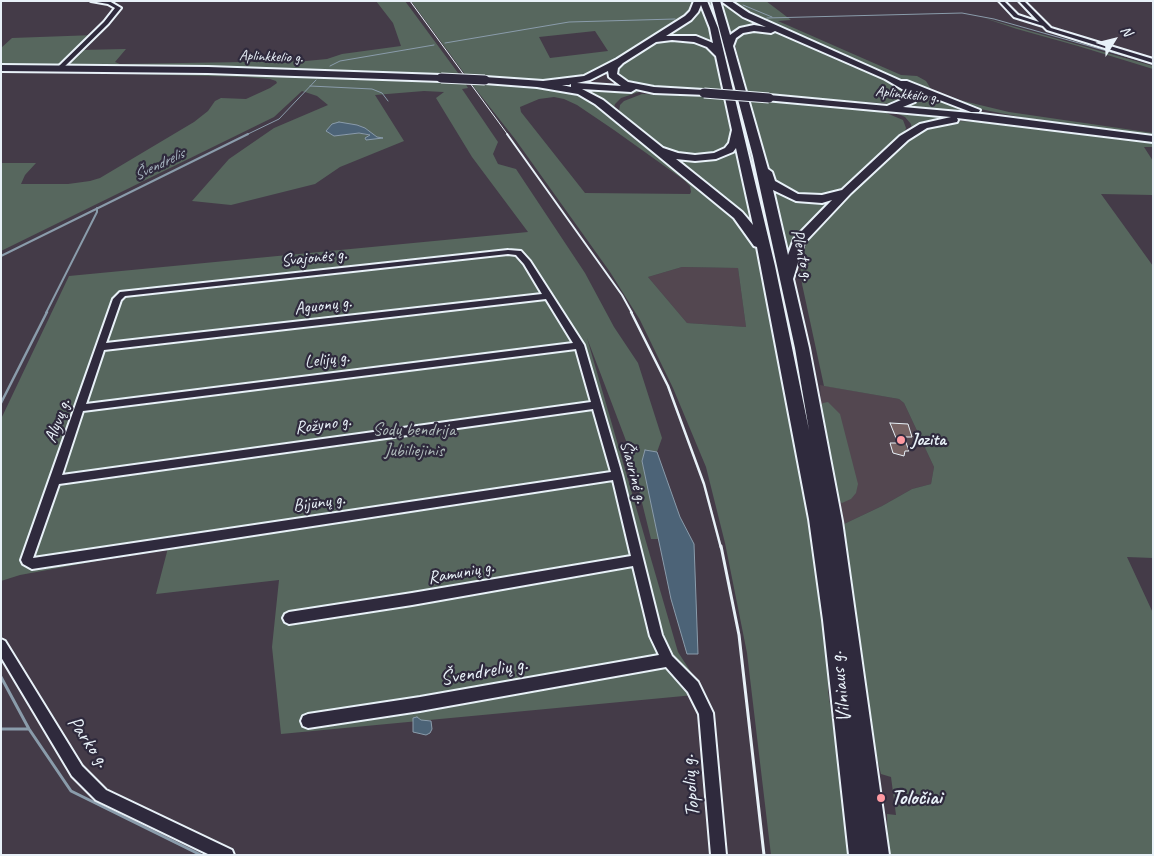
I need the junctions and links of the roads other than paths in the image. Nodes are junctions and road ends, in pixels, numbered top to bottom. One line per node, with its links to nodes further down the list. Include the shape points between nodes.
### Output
1 (93, 1): 16 (street, via 118,8)
2 (698, 1): 10 (highway, via 688,18)
3 (703, 1): 12 (highway, Plento g.)
4 (716, 1): 11 (highway, Plento g.)
5 (725, 1): 9 (highway, via 746,15)
6 (1000, 1): 8 (street, via 1016,16)
7 (1021, 1): 8 (street)
8 (1044, 25): 14 (street, via 1055,32)
9 (807, 42): 11 (highway, via 776,31 754,28 734,34); 17 (highway)
10 (646, 44): 12 (highway, via 664,38 689,38 710,45); 13 (highway)
11 (729, 45): 28 (highway, Plento g.)
12 (720, 55): 24 (highway, Plento g.)
13 (620, 61): 18 (highway, via 588,78); 19 (highway, via 612,71 614,78 625,84)
14 (1153, 61)
15 (1, 68): 16 (highway, Aplinkkelio g.)
16 (60, 68): 18 (highway, Aplinkkelio g., bridge, via 208,70)
17 (888, 77): 20 (highway, via 912,91 911,100 896,105); 23 (highway, via 979,111)
18 (541, 84): 19 (highway, Aplinkkelio g.); 22 (highway, via 586,94)
19 (656, 90): 20 (highway, Aplinkkelio g., bridge); 22 (highway, via 620,102 616,110)
20 (864, 105): 21 (highway, Aplinkkelio g.); 25 (highway, via 906,121 909,131)
21 (1015, 122): 23 (highway, Aplinkkelio g.); 25 (highway, via 945,121 924,126)
22 (626, 123): 27 (highway)
23 (1070, 128): 26 (highway, Aplinkkelio g.)
24 (737, 130): 27 (highway, via 729,150 710,157 676,156); 31 (highway, Plento g.)
25 (904, 138): 29 (highway)
26 (1153, 139)
27 (654, 145): 31 (highway, via 738,215 754,235)
28 (759, 156): 29 (highway, via 770,183 789,195 808,200); 32 (highway, Plento g.)
29 (847, 191): 32 (highway, via 798,242)
30 (508, 252): 33 (street, Svajonės g.); 34 (street, Šiaurinė g., via 523,257)
31 (768, 266): 41 (highway, Plento g.)
32 (787, 280): 41 (highway, Plento g., via 802,348)
33 (123, 294): 36 (street, Alyvų g., via 117,299)
34 (548, 296): 35 (street, Šiaurinė g.); 36 (street, Aguonų g.)
35 (579, 345): 37 (street, Šiaurinė g.); 38 (street, Lelijų g.)
36 (101, 347): 38 (street, Alyvų g.)
37 (597, 405): 39 (street, Šiaurinė g.); 40 (street, Rožyno g.)
38 (80, 408): 40 (street, Alyvų g.)
39 (617, 475): 42 (street, Bijūnų g., via 32,564); 43 (street, Šiaurinė g.)
40 (54, 480): 42 (street, Alyvų g.)
41 (825, 520): 51 (highway, Vilniaus g.); 52 (highway, Vilniaus g.)
42 (27, 560)
43 (638, 560): 44 (street, Ramunių g.); 46 (street, Šiaurinė g., via 656,636)
44 (289, 618)
45 (1, 645): 49 (street, Parko g., via 77,771 101,795)
46 (668, 660): 47 (street, Šiaurinė g., via 693,687); 48 (street, Švendrelių g.)
47 (706, 713): 50 (street, Topolių g.)
48 (308, 721)
49 (227, 855)
50 (719, 855)
51 (860, 855)
52 (877, 855)

